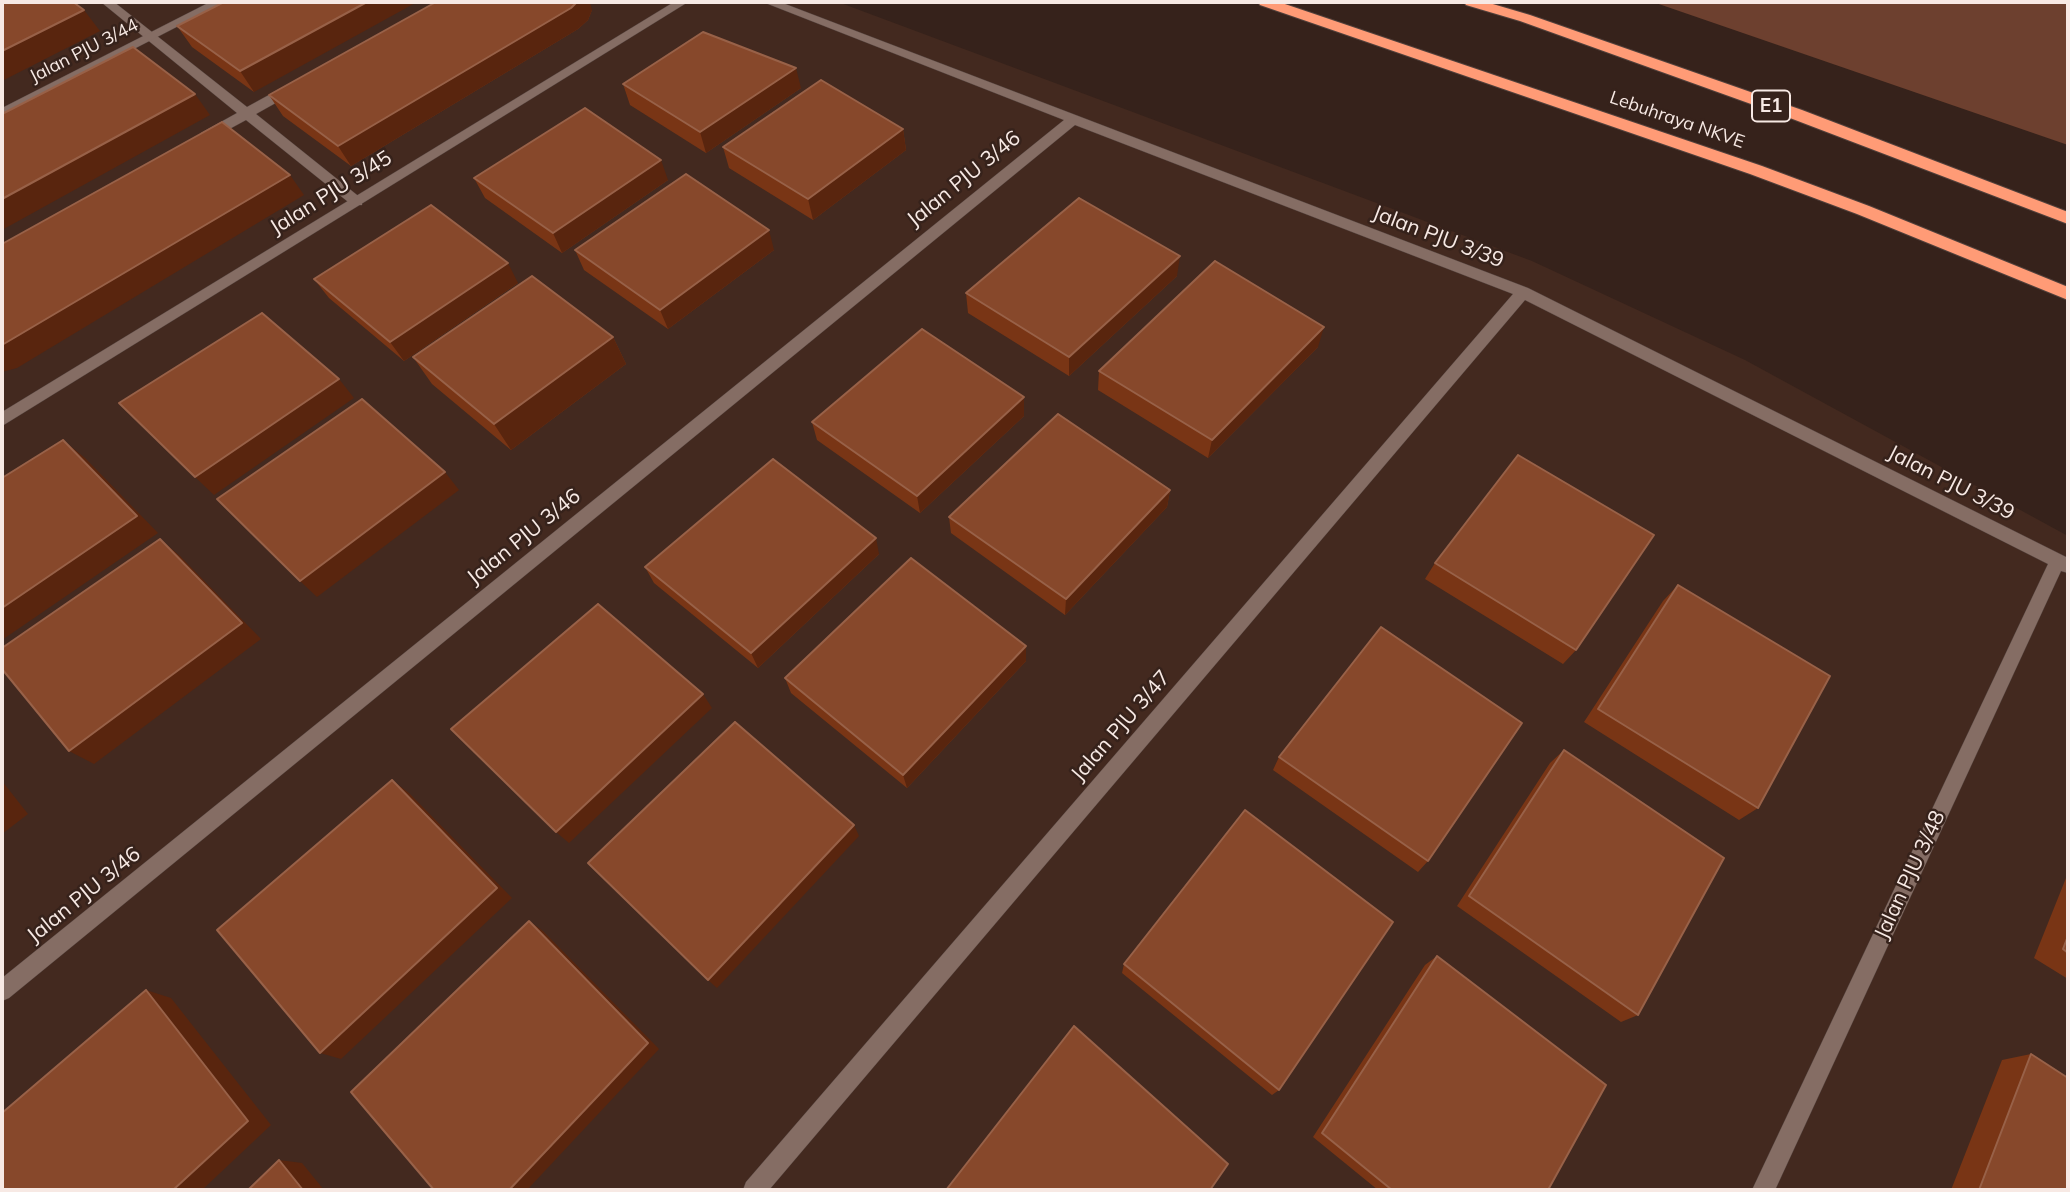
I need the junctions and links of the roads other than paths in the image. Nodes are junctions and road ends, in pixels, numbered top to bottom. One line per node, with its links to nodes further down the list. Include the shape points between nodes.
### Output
1 (107, 2): 7 (street)
2 (219, 2): 7 (street, Jalan PJU 3/44)
3 (682, 2): 13 (street, Jalan PJU 3/45)
4 (769, 2): 11 (street, Jalan PJU 3/39)
5 (1265, 2): 16 (highway, Lebuhraya NKVE, via 1756,170)
6 (1471, 2): 14 (highway, E1, via 1796,114)
7 (151, 37): 9 (street, Jalan PJU 3/44); 10 (street)
8 (306, 81): 10 (street)
9 (2, 113)
10 (247, 114): 12 (street); 13 (street)
11 (1075, 118): 15 (street, Jalan PJU 3/39); 19 (street, Jalan PJU 3/46)
12 (189, 146)
13 (357, 202): 17 (street, Jalan PJU 3/45)
14 (2068, 218)
15 (1522, 292): 18 (street, Jalan PJU 3/39); 20 (street, Jalan PJU 3/47)
16 (2068, 294)
17 (2, 420)
18 (2063, 563): 21 (street, Jalan PJU 3/48)
19 (2, 991)
20 (754, 1190)
21 (1763, 1190)

